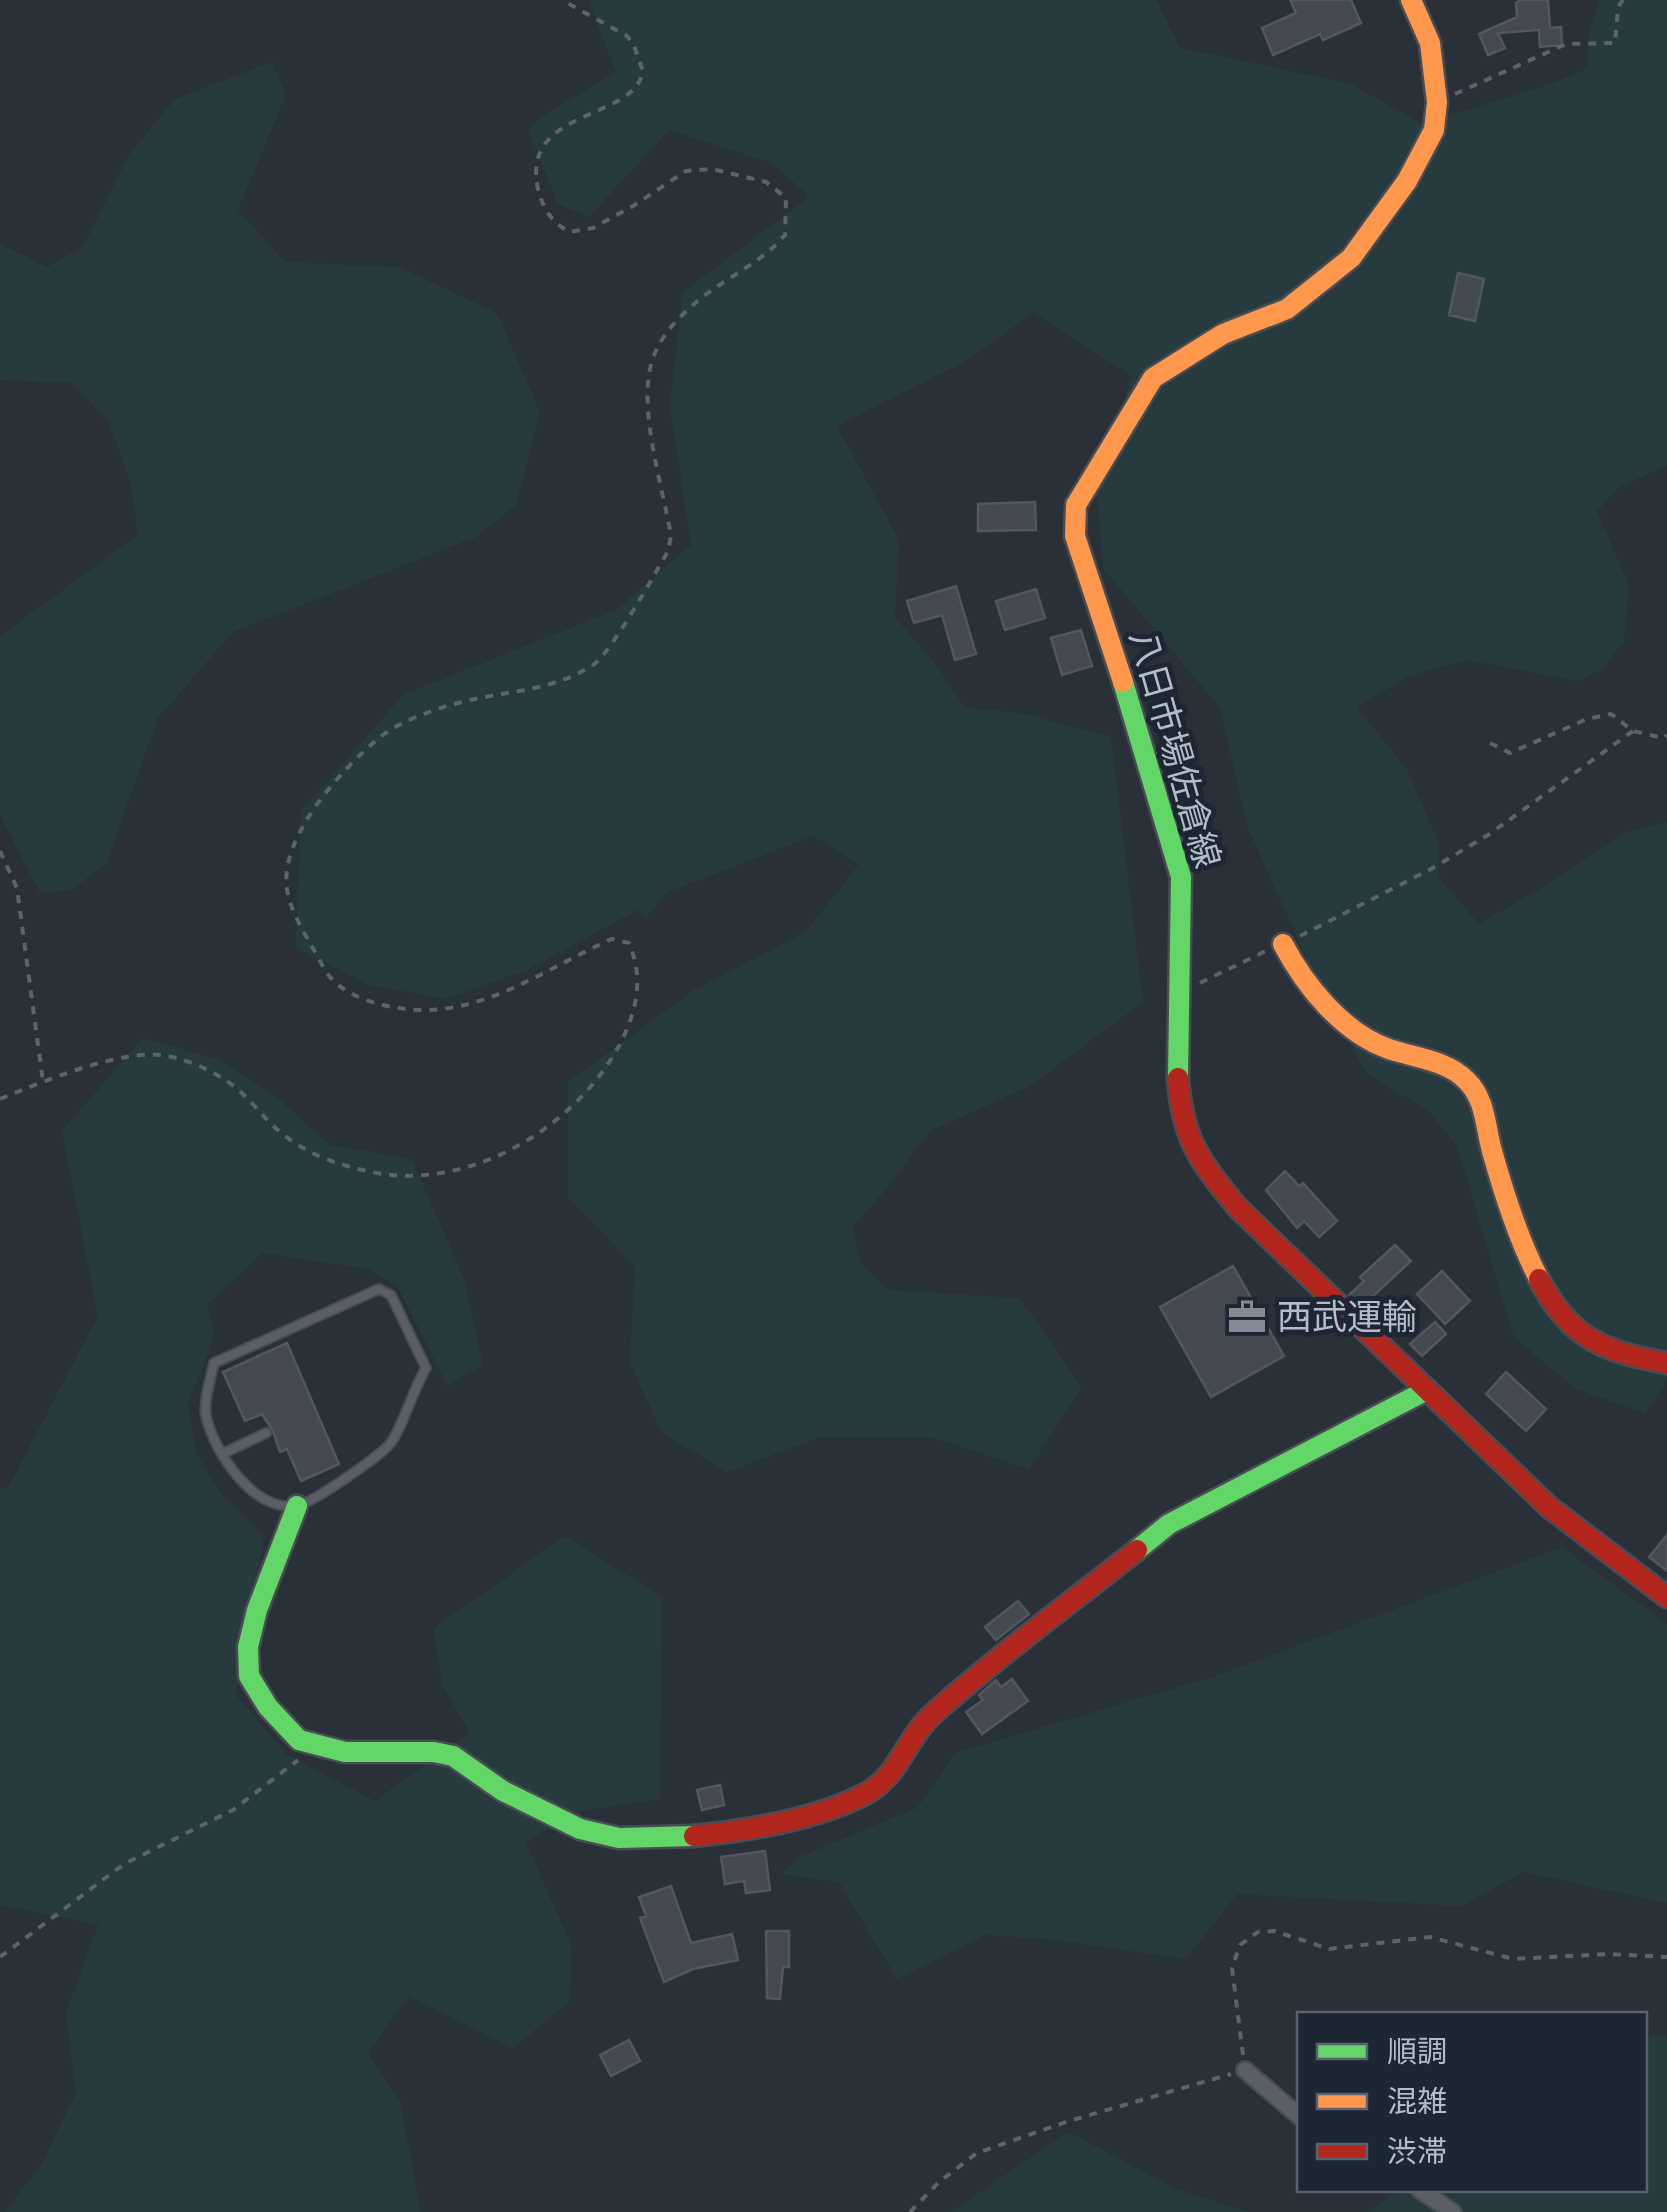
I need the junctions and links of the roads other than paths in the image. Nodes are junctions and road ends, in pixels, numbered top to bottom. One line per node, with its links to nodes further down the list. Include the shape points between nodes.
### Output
1 (1411, 0): 4 (street, 八日市場佐倉線, via 1430,43 1437,102 1434,130 1407,181 1350,258 1286,309 1223,334 1154,378 1076,505 1075,536 1181,877 1177,1057 1184,1124 1213,1177 1251,1220)
2 (1283, 944): 3 (street, via 1345,1025 1388,1048 1449,1067 1475,1090 1511,1212 1548,1299 1571,1328 1594,1344)
3 (1667, 1362)
4 (1427, 1390): 7 (street, via 1169,1524 929,1717 888,1778 866,1794 759,1826 660,1840 580,1829 453,1756 345,1752 299,1740 249,1676 248,1646); 8 (street, 八日市場佐倉線, via 1549,1507)
5 (266, 1434): 6 (lane)
6 (222, 1454): 7 (lane, via 245,1488); 7 (lane, via 204,1412 214,1363 380,1289 391,1295 426,1368 391,1444)
7 (297, 1506)
8 (1667, 1596)
9 (1244, 2070): 10 (street)
10 (1297, 2114)
11 (1423, 2192): 12 (street)
12 (1453, 2212)

